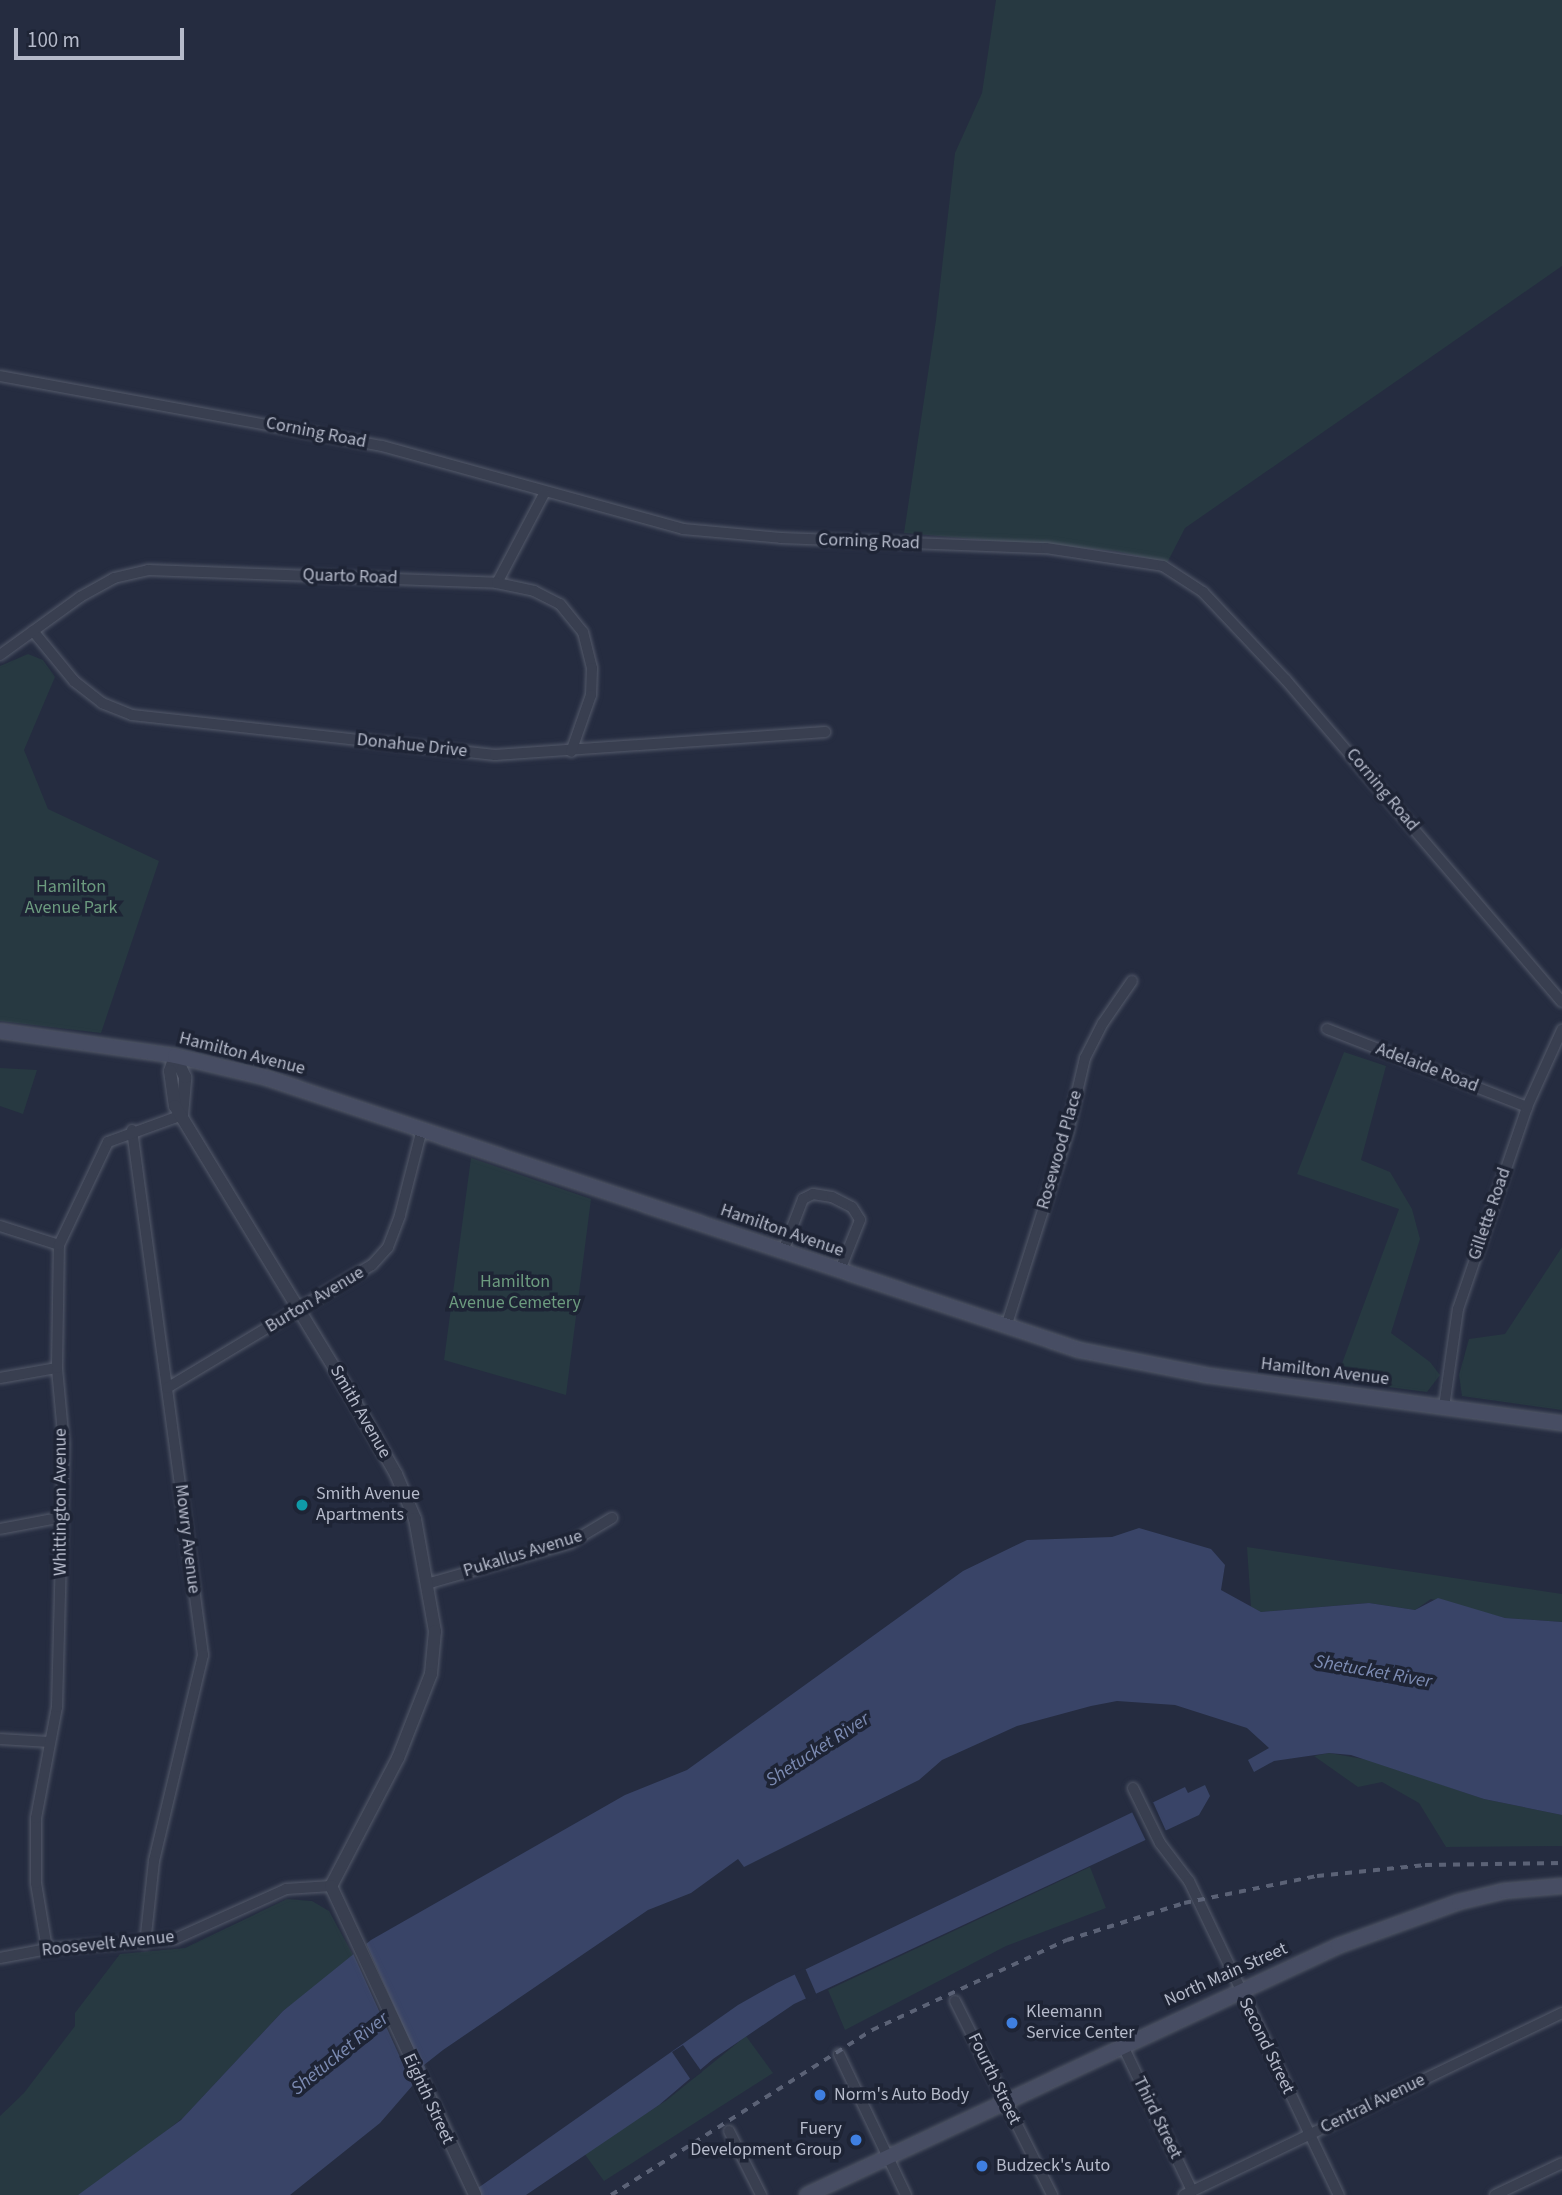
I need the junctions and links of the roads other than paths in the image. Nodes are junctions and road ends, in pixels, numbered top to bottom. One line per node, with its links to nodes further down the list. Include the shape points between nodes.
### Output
1 (0, 376): 2 (street, Corning Road, via 382,446)
2 (544, 494): 3 (street); 9 (street, Corning Road, via 683,529 781,538 1046,548 1163,566 1203,592 1286,680)
3 (498, 583): 4 (street, Quarto Road, via 148,570 114,578); 7 (street, Quarto Road, via 534,591 560,604 583,632 592,668 591,695)
4 (33, 631): 5 (street, Quarto Road); 7 (street, Donahue Drive, via 74,681 102,703 132,715 495,755)
5 (0, 655)
6 (825, 732): 7 (street, Donahue Drive)
7 (571, 752)
8 (1132, 981): 23 (street, Rosewood Place, via 1085,1058 1069,1132)
9 (1562, 1002)
10 (1327, 1029): 14 (street, Adelaide Road)
11 (1562, 1030): 14 (street, Gillette Road)
12 (0, 1031): 13 (main road, Hamilton Avenue)
13 (176, 1056): 15 (street, Smith Avenue, via 170,1072 171,1094); 16 (main road, Hamilton Avenue, via 279,1082)
14 (1527, 1107): 27 (street, Gillette Road, via 1458,1309)
15 (182, 1115): 17 (street, Whittington Avenue); 22 (street, Smith Avenue)
16 (422, 1129): 20 (main road, Hamilton Avenue); 22 (street, Burton Avenue, via 388,1247 372,1265)
17 (132, 1130): 19 (street, Whittington Avenue, via 108,1142); 26 (street, Mowry Avenue)
18 (0, 1226): 19 (street)
19 (59, 1245): 24 (street, Whittington Avenue)
20 (783, 1251): 21 (main road, Hamilton Avenue); 21 (street, via 803,1199 813,1194 832,1197 852,1207 860,1220)
21 (840, 1270): 23 (main road, Hamilton Avenue)
22 (300, 1309): 26 (street, Burton Avenue); 32 (street, Smith Avenue, via 396,1474 415,1519)
23 (1006, 1327): 27 (main road, Hamilton Avenue, via 1079,1350 1169,1369)
24 (57, 1368): 25 (street); 29 (street, Whittington Avenue, via 64,1444)
25 (0, 1378)
26 (167, 1388): 38 (street, Mowry Avenue, via 203,1655 155,1861)
27 (1444, 1407): 28 (main road, Hamilton Avenue)
28 (1562, 1423)
29 (63, 1517): 31 (street); 34 (street, Whittington Avenue, via 57,1707)
30 (612, 1518): 32 (street, Pukallus Avenue, via 570,1543)
31 (0, 1529)
32 (429, 1583): 36 (street, Smith Avenue, via 435,1646 428,1683 392,1771)
33 (0, 1739): 34 (street)
34 (49, 1742): 39 (street, Whittington Avenue, via 36,1818 36,1883)
35 (1133, 1788): 41 (street, Second Street, via 1156,1836 1189,1881)
36 (331, 1886): 38 (street, Roosevelt Avenue, via 286,1889 195,1933); 51 (street, Eighth Street)
37 (1562, 1886): 41 (main road, North Main Street, via 1504,1891 1459,1902)
38 (145, 1944): 39 (street, Roosevelt Avenue)
39 (47, 1949): 40 (street, Roosevelt Avenue)
40 (0, 1958)
41 (1238, 1990): 44 (main road, North Main Street); 48 (street, Second Street)
42 (955, 2001): 46 (street, Fourth Street)
43 (1562, 2013): 48 (street, Central Avenue)
44 (1122, 2044): 46 (main road, North Main Street); 52 (street, Third Street)
45 (839, 2054): 49 (street)
46 (1004, 2100): 49 (main road, North Main Street); 56 (street, Fourth Street)
47 (729, 2131): 53 (street)
48 (1310, 2134): 52 (street, Central Avenue); 57 (street, Second Street)
49 (887, 2156): 54 (main road, North Main Street); 55 (street)
50 (1562, 2163): 58 (street)
51 (474, 2193)
52 (1188, 2193)
53 (761, 2195)
54 (807, 2195)
55 (906, 2195)
56 (1052, 2195)
57 (1339, 2195)
58 (1495, 2195)

